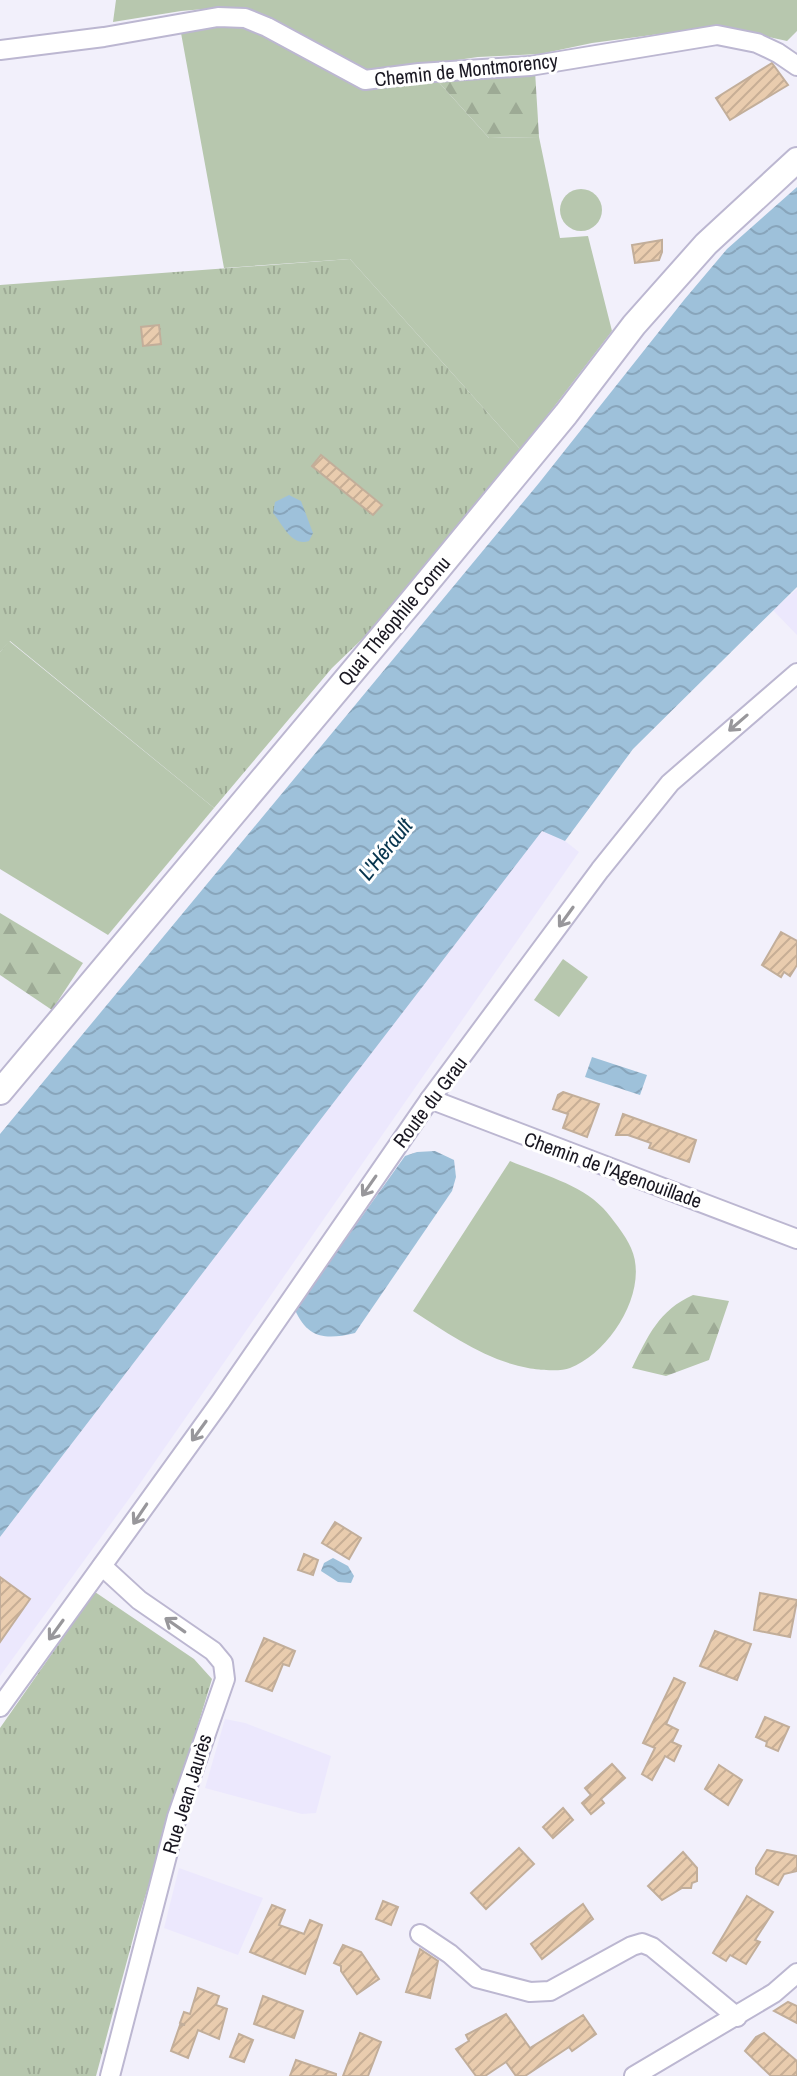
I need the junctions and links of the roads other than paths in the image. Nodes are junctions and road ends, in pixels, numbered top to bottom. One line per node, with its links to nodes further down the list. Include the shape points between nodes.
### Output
1 (0, 50): 2 (street, Chemin de Montmorency, via 218,17 245,18 267,27 365,80 530,66 717,35 757,43)
2 (797, 66)
3 (797, 160): 5 (main road, Quai Théophile Cornu, via 706,244 634,325 411,602)
4 (797, 673): 6 (street, Route du Grau, one-way to 6, via 670,783)
5 (0, 1092)
6 (430, 1099): 7 (street, Chemin de l'Agenouillade); 8 (street, Route du Grau, one-way to 8)
7 (797, 1239)
8 (102, 1566): 9 (street, Route du Grau, one-way to 9); 13 (street, Rue Jean Jaurès, one-way to 8, via 177,1817 225,1679 223,1663 213,1651 139,1600)
9 (0, 1707)
10 (420, 1934): 12 (street, via 477,1978 530,1992 550,1991 642,1943)
11 (797, 1973): 12 (street)
12 (737, 2017): 14 (street)
13 (110, 2076)
14 (634, 2076)

